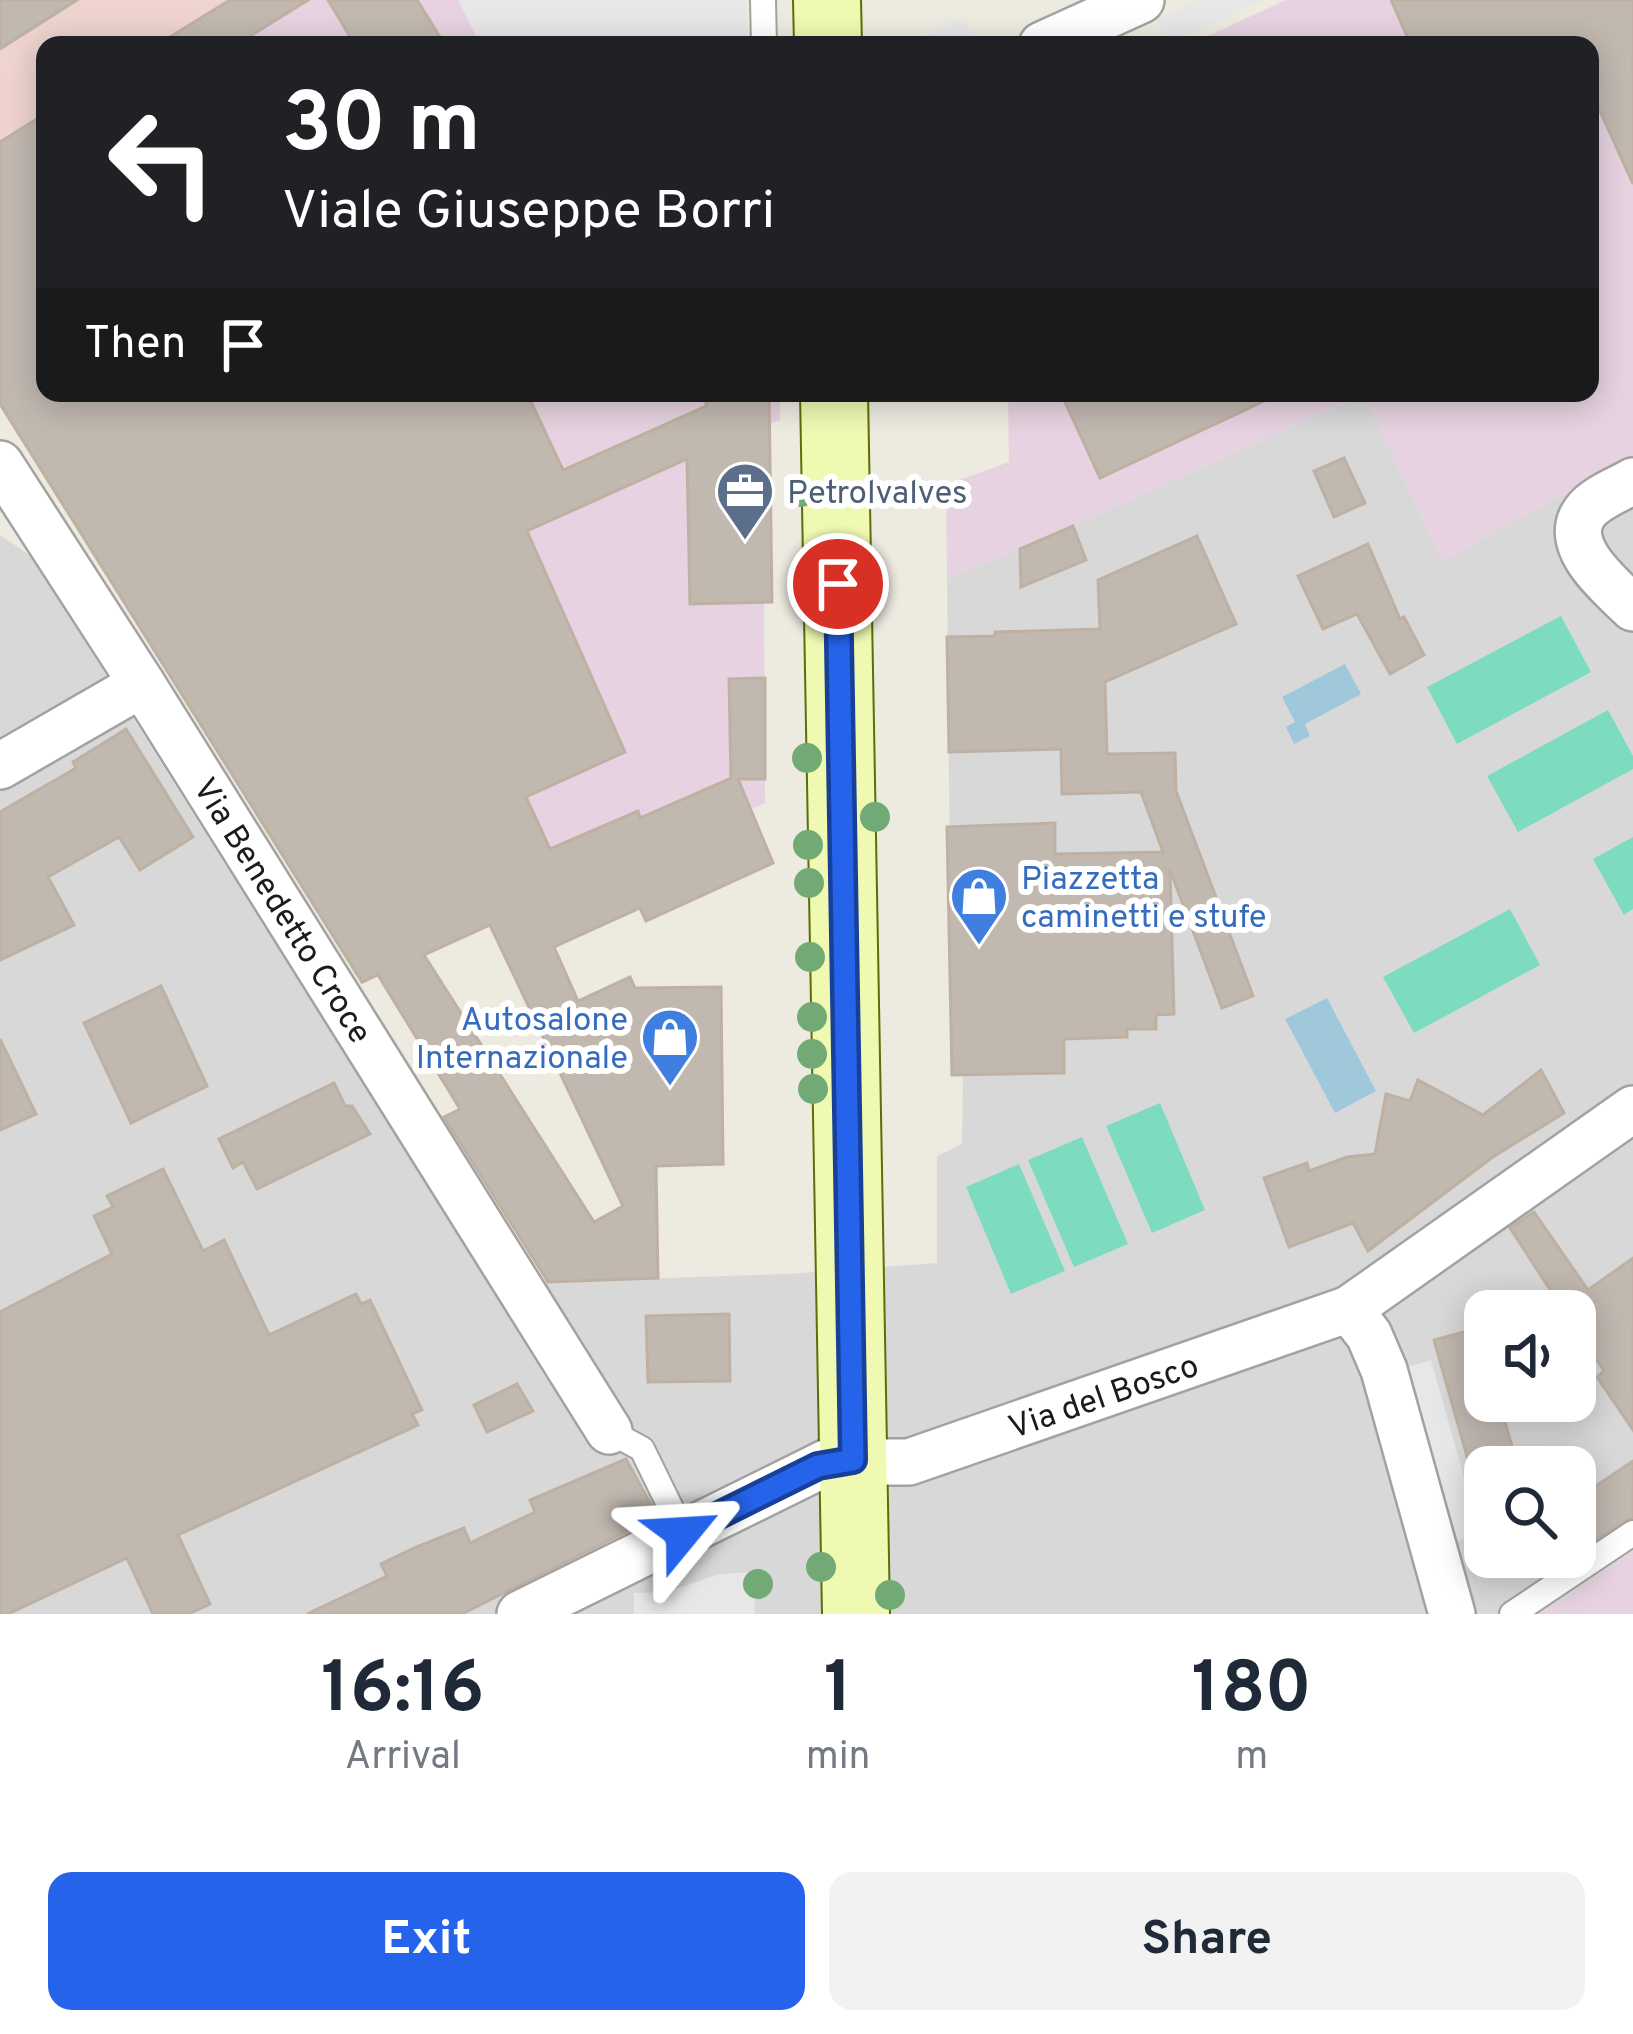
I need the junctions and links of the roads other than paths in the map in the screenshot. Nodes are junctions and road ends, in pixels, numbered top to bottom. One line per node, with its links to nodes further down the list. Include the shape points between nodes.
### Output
1 (763, 0): 4 (lane)
2 (827, 0): 5 (main road)
3 (1141, 0): 6 (street)
4 (764, 36)
5 (828, 36)
6 (1062, 36)
7 (834, 402): 16 (main road)
8 (0, 464): 11 (street, Via Benedetto Croce)
9 (1633, 481): 10 (street, via 1591,506 1579,531 1590,563)
10 (1633, 608)
11 (142, 684): 12 (street); 15 (street, Via Benedetto Croce)
12 (0, 766)
13 (1633, 1108): 14 (street, Via del Bosco)
14 (1349, 1309): 16 (street, Via del Bosco, via 909,1462); 21 (street, via 1384,1370)
15 (609, 1431): 17 (lane, Via Benedetto Croce, via 642,1449)
16 (853, 1460): 17 (street, Via del Bosco, via 818,1466); 20 (main road)
17 (683, 1533): 19 (street, Via del Bosco)
18 (1633, 1533): 22 (lane)
19 (520, 1614)
20 (856, 1614)
21 (1452, 1614)
22 (1512, 1614)

